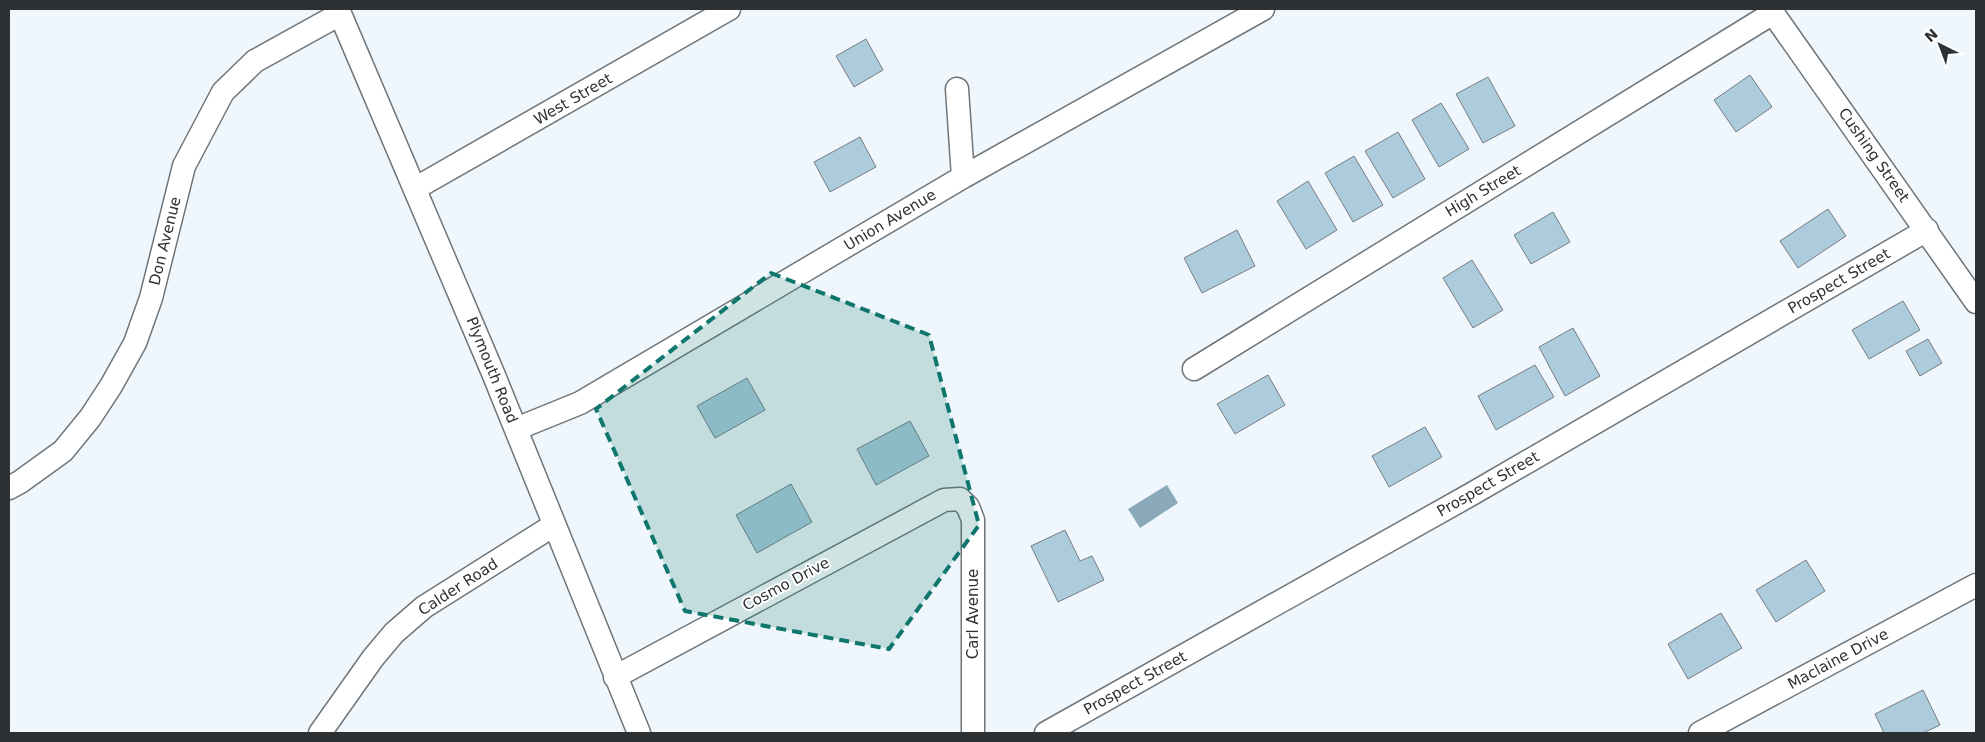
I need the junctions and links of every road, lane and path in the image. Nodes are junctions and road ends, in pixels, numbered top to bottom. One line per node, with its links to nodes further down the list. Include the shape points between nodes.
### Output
1 (729, 9): 7 (street, West Street)
2 (1262, 9): 6 (street, Union Avenue)
3 (1772, 11): 8 (street, Cushing Street); 10 (street, High Street)
4 (339, 12): 7 (street, Plymouth Road); 12 (street, Don Avenue, via 255,61 223,92 184,166 151,298 135,343 90,418 63,451)
5 (957, 90): 6 (street)
6 (963, 177): 11 (street, Union Avenue, via 580,403)
7 (416, 188): 11 (street, Plymouth Road)
8 (1927, 230): 9 (street, Cushing Street); 20 (street, Prospect Street, via 1470,495)
9 (1976, 302)
10 (1194, 370)
11 (516, 429): 14 (street, Plymouth Road)
12 (9, 488)
13 (960, 499): 16 (street, Cosmo Drive, via 944,500); 19 (street, Carl Avenue, via 968,507 973,520)
14 (554, 525): 16 (street, Plymouth Road); 17 (street, Calder Road, via 424,607 394,633)
15 (1976, 585): 21 (street, Maclaine Drive)
16 (615, 676): 18 (street, Plymouth Road)
17 (320, 733)
18 (638, 733)
19 (973, 733)
20 (1046, 733)
21 (1700, 733)

